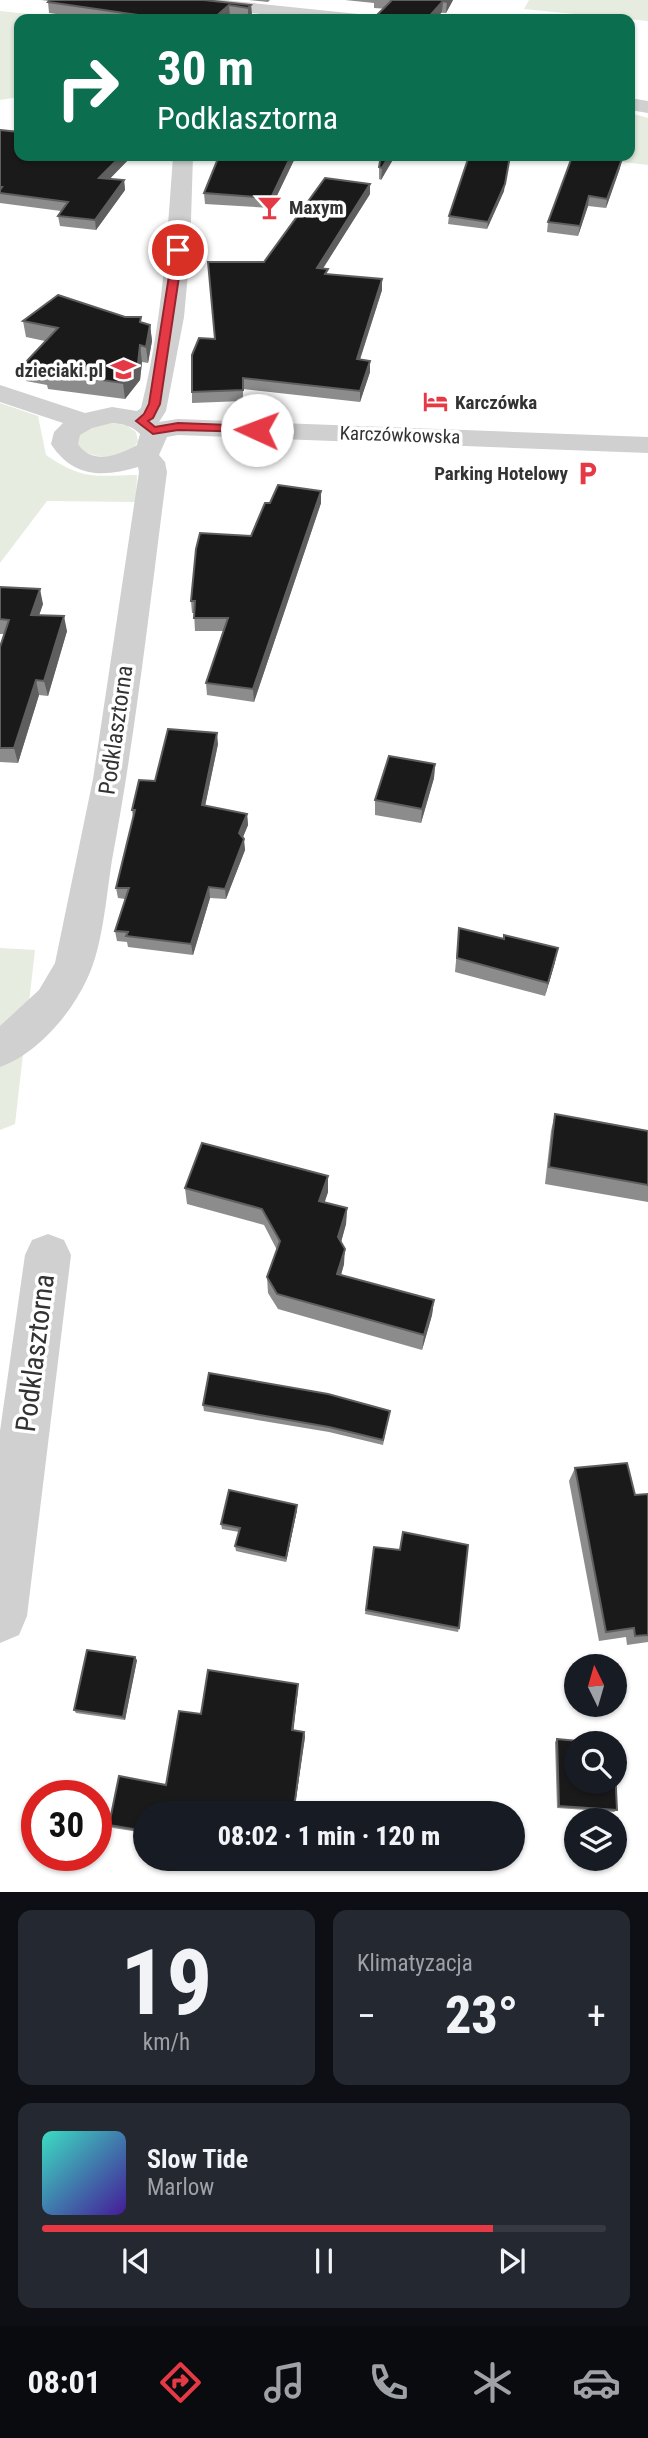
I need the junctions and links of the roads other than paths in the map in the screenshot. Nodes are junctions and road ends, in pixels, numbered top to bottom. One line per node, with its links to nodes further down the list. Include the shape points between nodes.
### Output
1 (173, 0): 3 (street)
2 (346, 0): 4 (street)
3 (296, 14)
4 (326, 14)
5 (183, 161): 8 (street, via 168,327)
6 (0, 393): 7 (street)
7 (82, 422): 8 (street, via 112,415); 8 (street, via 65,435 63,443 73,458 84,463 108,466 133,461)
8 (145, 436): 9 (street, Karczówkowska, via 178,427); 10 (street, Podklasztorna, via 153,472 108,792 74,963 57,1001)
9 (648, 445)
10 (0, 1050)
11 (48, 1255): 12 (street, Podklasztorna)
12 (0, 1616)

